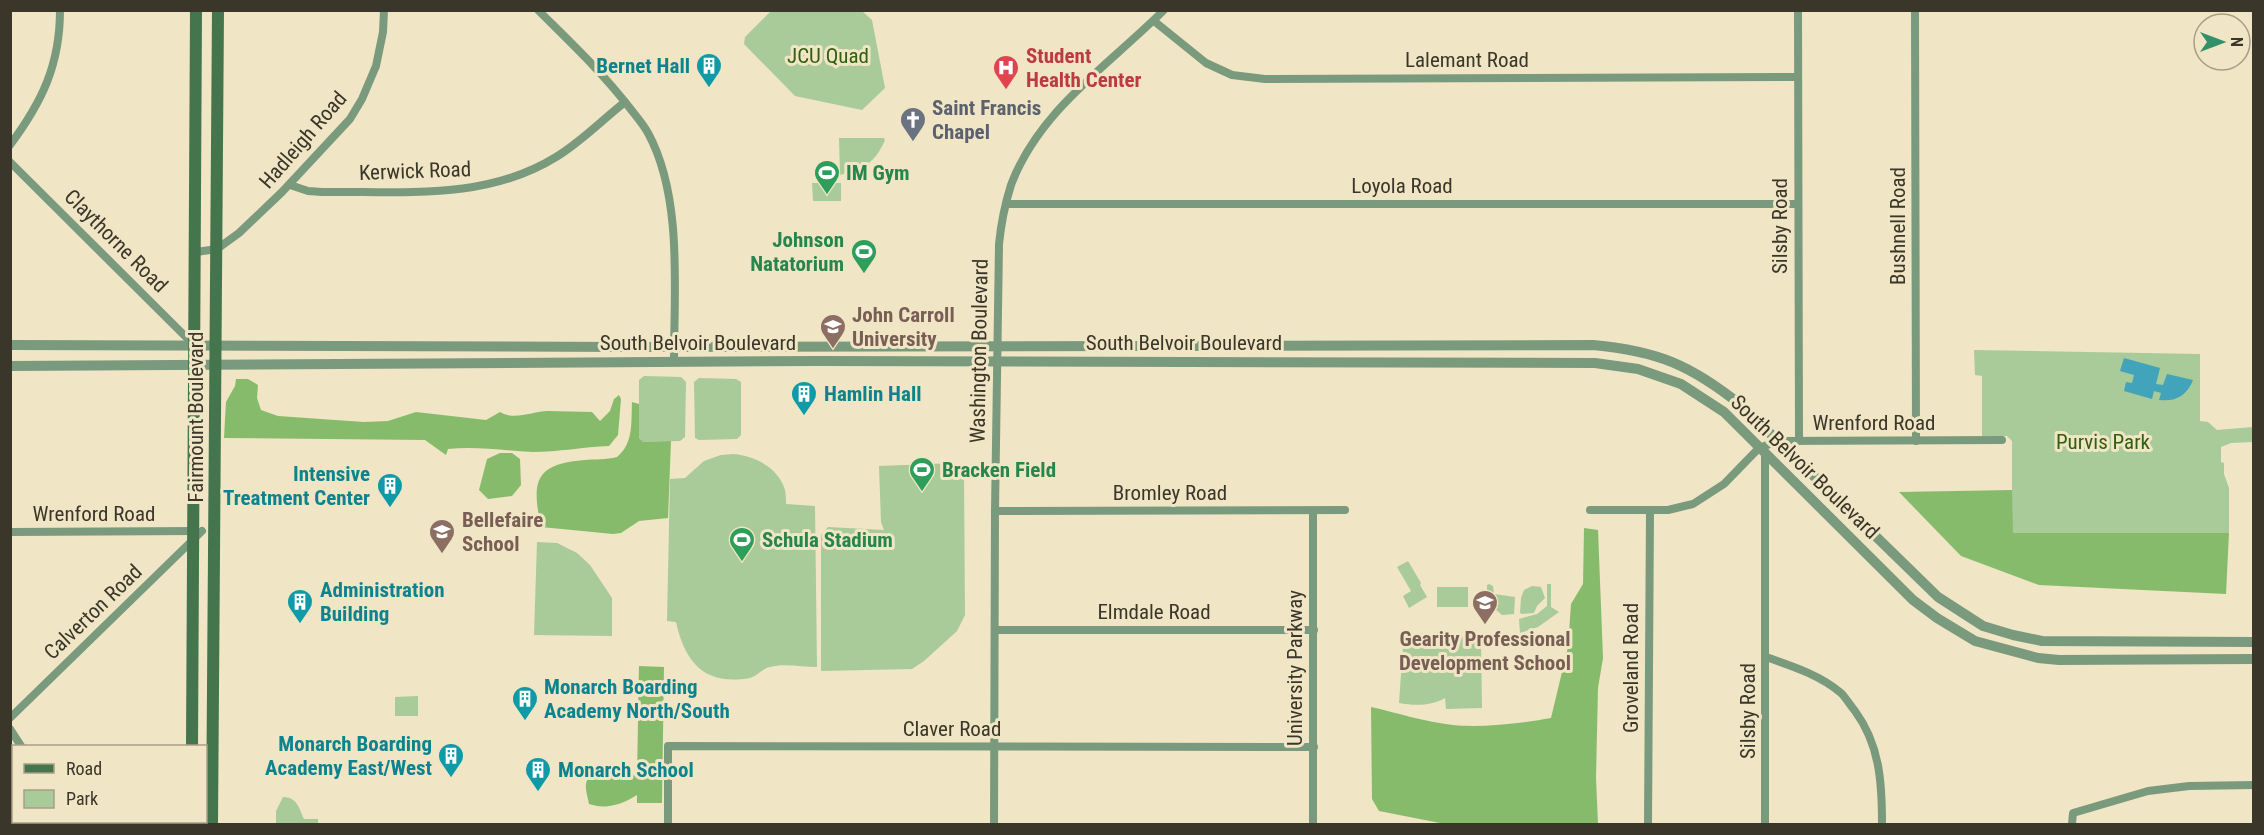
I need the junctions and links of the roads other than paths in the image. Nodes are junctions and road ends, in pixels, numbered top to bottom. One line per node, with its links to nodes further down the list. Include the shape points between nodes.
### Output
1 (60, 10): 12 (street, via 55,61 46,86 34,113)
2 (196, 10): 18 (main road, Fairmount Boulevard)
3 (218, 10): 17 (main road, Fairmount Boulevard)
4 (384, 10): 14 (street, Hadleigh Road, via 379,55 362,99 341,129)
5 (538, 10): 11 (street)
6 (1164, 10): 9 (street, Washington Boulevard)
7 (1798, 10): 10 (street, Silsby Road)
8 (1915, 10): 33 (street, Bushnell Road)
9 (1154, 21): 10 (street, Lalemant Road, via 1206,63 1232,75 1265,79); 15 (street, Washington Boulevard, via 1065,101 1040,131 1022,162)
10 (1798, 77): 16 (street, Silsby Road)
11 (625, 102): 14 (street, Kerwick Road, via 558,156 482,187 459,191 322,192); 21 (street, via 648,133 669,195)
12 (10, 145)
13 (10, 162): 20 (street, Claythorne Road)
14 (290, 185): 17 (street, Hadleigh Road, via 265,211)
15 (1006, 204): 16 (street, Loyola Road); 24 (street, Washington Boulevard, via 999,244)
16 (1798, 204): 32 (street, Silsby Road)
17 (217, 249): 18 (street); 23 (main road, Fairmount Boulevard)
18 (195, 252): 20 (main road, Fairmount Boulevard)
19 (10, 345): 20 (street, South Belvoir Boulevard)
20 (195, 346): 23 (street, South Belvoir Boulevard); 29 (main road, Fairmount Boulevard)
21 (674, 346): 23 (street, South Belvoir Boulevard); 24 (street, South Belvoir Boulevard); 25 (street)
22 (1395, 346): 24 (street, South Belvoir Boulevard); 26 (street); 31 (street, South Belvoir Boulevard, via 1627,348 1680,364 1717,386)
23 (216, 347): 27 (main road, Fairmount Boulevard)
24 (997, 347): 28 (street, Washington Boulevard)
25 (674, 362): 27 (street, South Belvoir Boulevard, via 305,366); 28 (street, South Belvoir Boulevard)
26 (1394, 362): 28 (street, South Belvoir Boulevard); 35 (street, South Belvoir Boulevard, via 1595,363 1638,369 1681,384 1702,397 1724,412)
27 (216, 363): 29 (street, South Belvoir Boulevard); 42 (main road, Fairmount Boulevard)
28 (997, 363): 38 (street, Washington Boulevard)
29 (194, 364): 30 (street, South Belvoir Boulevard); 42 (main road, Fairmount Boulevard)
30 (10, 366)
31 (1778, 441): 32 (street, Wrenford Road); 35 (street, Wrenford Road); 45 (street, South Belvoir Boulevard, via 1938,597 1983,626 2042,641)
32 (1799, 441): 33 (street, Wrenford Road)
33 (1916, 441): 34 (street, Wrenford Road)
34 (2002, 441)
35 (1762, 451): 40 (street, Wrenford Road, via 1703,499 1673,510); 46 (street, Silsby Road); 47 (street, South Belvoir Boulevard, via 1913,600 1975,641 2022,655 2059,660)
36 (1345, 510): 39 (street, Bromley Road)
37 (1590, 510): 40 (street, Wrenford Road)
38 (995, 511): 39 (street, Bromley Road); 43 (street, Washington Boulevard)
39 (1313, 511): 44 (street, University Parkway)
40 (1650, 511): 60 (street, Groveland Road)
41 (10, 532): 42 (street, Wrenford Road)
42 (201, 533): 48 (street, Calverton Road); 51 (main road, Fairmount Boulevard); 54 (main road, Fairmount Boulevard)
43 (995, 630): 44 (street, Elmdale Road); 52 (street, Washington Boulevard)
44 (1314, 630): 53 (street, University Parkway)
45 (2253, 642)
46 (1766, 657): 61 (street, Silsby Road); 62 (street, via 1803,670 1841,693 1860,718 1874,744 1881,774)
47 (2253, 659)
48 (10, 718)
49 (10, 729): 50 (street)
50 (20, 745)
51 (192, 745)
52 (994, 747): 53 (street, Claver Road); 57 (street, Claver Road, via 668,746); 58 (street, Washington Boulevard)
53 (1314, 747): 59 (street, University Parkway)
54 (209, 756): 56 (main road, Fairmount Boulevard)
55 (2253, 785): 63 (street, via 2148,791 2073,813)
56 (212, 825)
57 (668, 825)
58 (994, 825)
59 (1313, 825)
60 (1648, 825)
61 (1766, 825)
62 (1882, 825)
63 (2072, 825)

